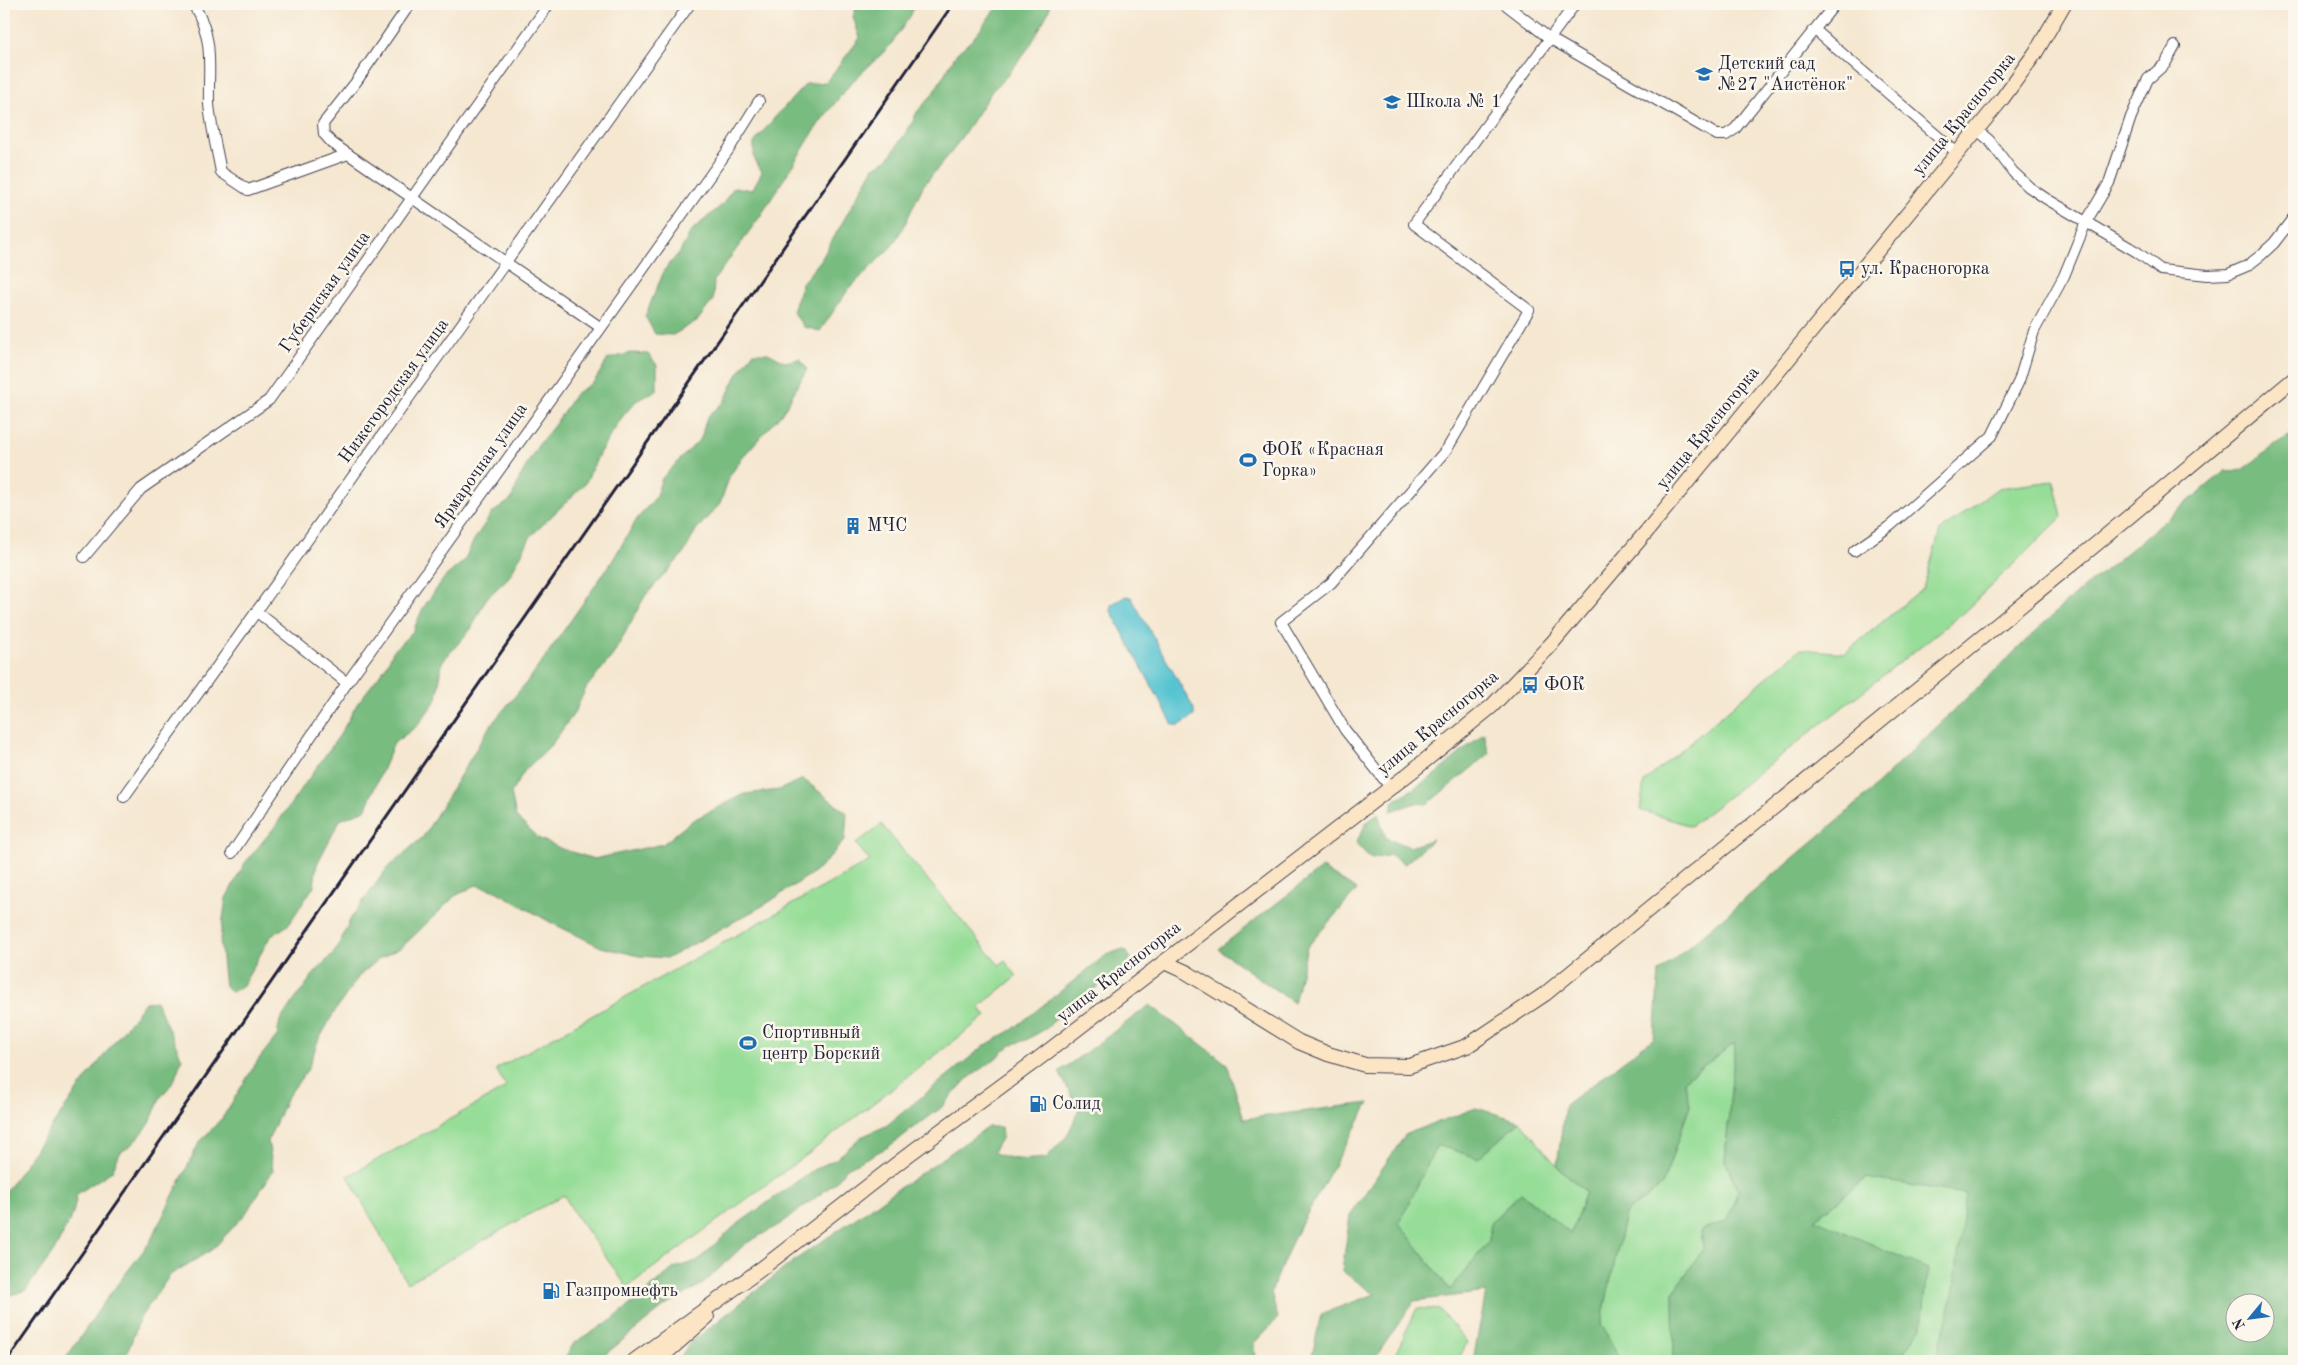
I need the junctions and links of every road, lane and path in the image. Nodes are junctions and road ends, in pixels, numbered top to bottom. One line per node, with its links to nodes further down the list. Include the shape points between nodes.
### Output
1 (194, 4): 15 (street, via 203,20 208,40 210,104 221,172 248,190)
2 (410, 4): 15 (street, via 323,124 324,134 332,144)
3 (549, 4): 16 (street, Губернская улица)
4 (690, 4): 19 (street, Нижегородская улица)
5 (1504, 4): 10 (street)
6 (1575, 4): 10 (street)
7 (1835, 4): 9 (street)
8 (2064, 4): 13 (main road, улица Красногорка, via 2021,75)
9 (1815, 30): 10 (street, via 1735,129 1717,136); 14 (street)
10 (1549, 38): 26 (street, via 1414,224 1529,310 1447,449 1331,583 1281,622 1344,730)
11 (2175, 46): 18 (street, via 2165,64 2148,79 2131,117 2109,183)
12 (759, 101): 20 (street, Ярмарочная улица, via 729,149)
13 (1976, 130): 14 (main road, улица Красногорка); 18 (street, via 2029,187)
14 (1957, 153): 26 (main road, улица Красногорка, via 1653,524 1546,649 1492,706)
15 (348, 154): 16 (street)
16 (412, 197): 19 (street); 23 (street, Губернская улица, via 269,400 141,489)
17 (2294, 217): 18 (street, via 2274,243 2247,266 2228,274 2208,276 2161,270)
18 (2086, 222): 22 (street, via 2064,276 2034,331 2020,382 1992,436 1890,526)
19 (505, 264): 20 (street); 24 (street, Нижегородская улица)
20 (600, 327): 25 (street, Ярмарочная улица)
21 (2294, 379): 29 (main road, via 1545,994 1467,1046 1408,1066 1365,1065 1299,1042 1186,972)
22 (1854, 551)
23 (84, 557)
24 (257, 612): 25 (street); 27 (street, Нижегородская улица)
25 (346, 683): 28 (street, Ярмарочная улица)
26 (1390, 787): 29 (main road, улица Красногорка)
27 (124, 797)
28 (232, 853)
29 (1164, 962): 30 (main road, улица Красногорка)
30 (762, 1269): 31 (main road); 32 (main road)
31 (634, 1361)
32 (657, 1361)

